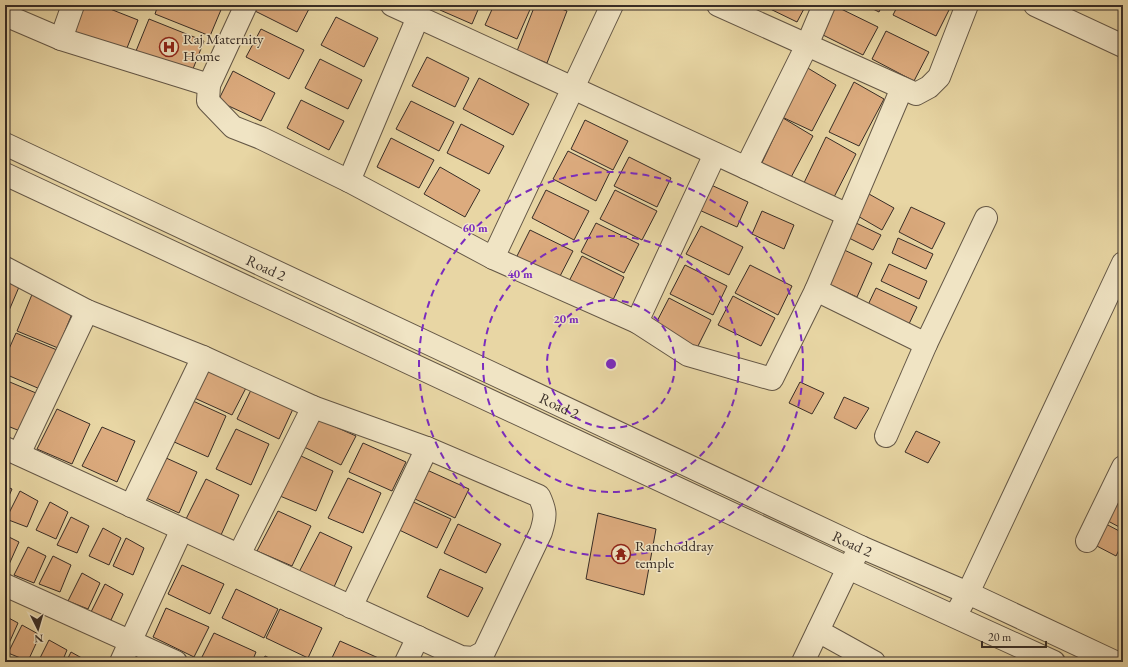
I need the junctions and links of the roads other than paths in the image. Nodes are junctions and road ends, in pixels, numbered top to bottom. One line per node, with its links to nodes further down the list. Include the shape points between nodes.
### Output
1 (73, 5): 12 (street)
2 (246, 5): 15 (street)
3 (392, 5): 11 (street)
4 (612, 5): 16 (street)
5 (718, 5): 13 (street)
6 (824, 5): 13 (street)
7 (967, 5): 17 (street, via 939,77 929,87 916,94)
8 (1036, 5): 9 (street)
9 (1074, 13): 14 (street)
10 (5, 14): 12 (street)
11 (418, 17): 16 (street); 22 (street)
12 (61, 39): 15 (street)
13 (807, 45): 17 (street); 20 (street)
14 (1123, 46)
15 (209, 85): 22 (street, via 208,101 232,127 261,138)
16 (573, 88): 19 (street); 25 (street)
17 (902, 88): 23 (street)
18 (5, 144): 41 (street, Road 2)
19 (715, 154): 20 (street); 30 (street)
20 (746, 168): 23 (street)
21 (5, 174): 43 (street, Road 2)
22 (349, 181): 25 (street)
23 (848, 215): 28 (street)
24 (986, 218): 31 (street)
25 (493, 258): 30 (street)
26 (1123, 262): 45 (street)
27 (5, 268): 29 (street)
28 (816, 290): 30 (street, via 772,379 688,355); 31 (street)
29 (87, 311): 32 (street); 36 (street)
30 (638, 322)
31 (926, 344): 34 (street)
32 (203, 357): 33 (street); 38 (street)
33 (313, 407): 35 (street); 42 (street)
34 (886, 436)
35 (427, 448): 46 (street); 49 (street, via 539,496 545,508 538,539 484,652 473,658 461,657)
36 (12, 451): 38 (street)
37 (1123, 467): 40 (street)
38 (131, 506): 39 (street)
39 (182, 529): 42 (street); 50 (street)
40 (1087, 541)
41 (861, 547): 43 (street); 45 (street, Road 2)
42 (239, 555): 46 (street)
43 (848, 568): 47 (street, Road 2); 48 (street)
44 (5, 585): 50 (street)
45 (968, 593): 47 (street); 57 (street, Road 2)
46 (351, 607): 49 (street)
47 (955, 616): 56 (street, Road 2)
48 (818, 631): 54 (street); 55 (street)
49 (418, 637): 53 (street)
50 (130, 641): 51 (street); 52 (street)
51 (121, 662)
52 (176, 662)
53 (406, 662)
54 (803, 662)
55 (874, 662)
56 (1054, 662)
57 (1115, 662)

